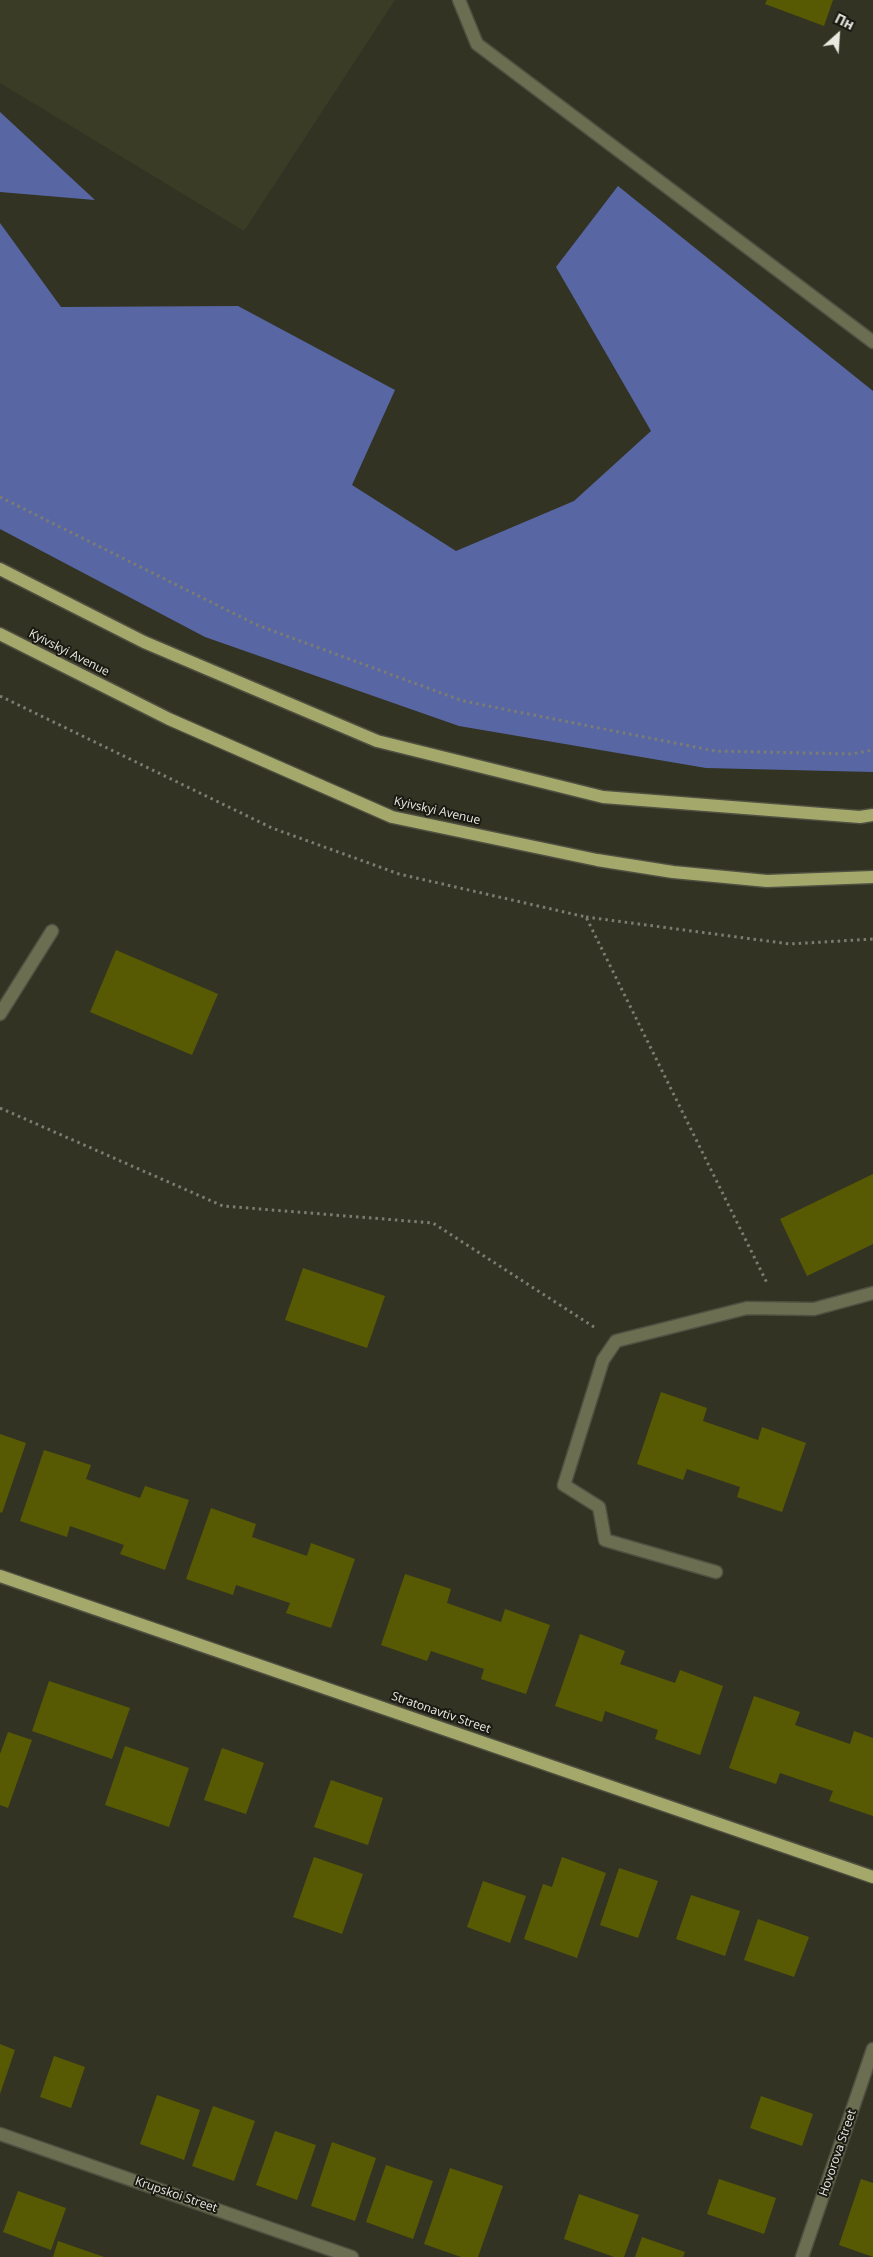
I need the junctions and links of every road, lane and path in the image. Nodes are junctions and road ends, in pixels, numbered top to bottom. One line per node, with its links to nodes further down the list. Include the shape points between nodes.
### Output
1 (459, 0): 2 (street, via 477,44)
2 (873, 342)
3 (0, 497): 7 (path, via 258,626 463,701 715,751 851,754)
4 (0, 569): 8 (main road, via 144,642 377,741 603,797 860,817)
5 (0, 634): 9 (main road, Kyivskyi Avenue, via 170,719 392,817 597,860 673,872 767,881)
6 (0, 696): 10 (path, via 272,828 399,874)
7 (873, 750)
8 (873, 814)
9 (873, 877)
10 (586, 917): 12 (path, via 790,944); 16 (path)
11 (52, 931): 13 (street)
12 (873, 939)
13 (0, 1014)
14 (0, 1108): 17 (path, via 223,1206 433,1223)
15 (873, 1292): 16 (street, via 814,1309)
16 (780, 1308): 17 (street, via 747,1308)
17 (616, 1341): 18 (street, via 603,1360 564,1485 599,1507 605,1540)
18 (716, 1572)
19 (0, 1576): 20 (main road, Stratonavtiv Street)
20 (873, 1877)
21 (873, 2049): 24 (street, Hovorova Street)
22 (0, 2134): 23 (street, Krupskoi Street)
23 (352, 2257)
24 (802, 2257)

